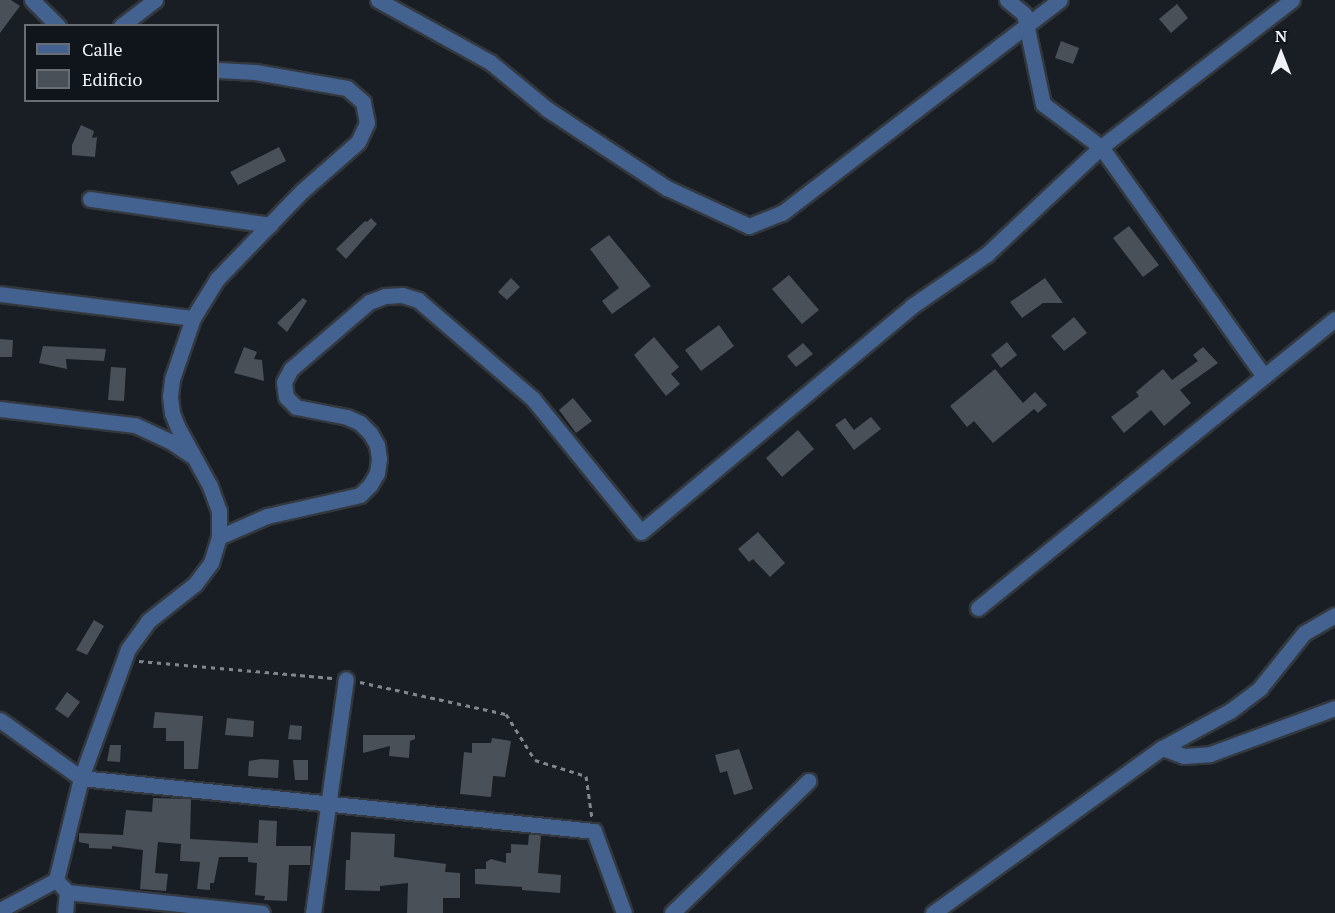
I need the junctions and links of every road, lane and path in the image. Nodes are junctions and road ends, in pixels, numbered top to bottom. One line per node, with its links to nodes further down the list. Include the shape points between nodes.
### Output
1 (32, 0): 7 (street)
2 (155, 0): 8 (street)
3 (1007, 0): 9 (street, via 1024,14)
4 (1060, 0): 9 (street)
5 (1292, 0): 11 (street)
6 (383, 1): 9 (street, via 490,62 547,110 667,188 749,226 782,213)
7 (56, 24)
8 (123, 24)
9 (1027, 28): 11 (street, via 1043,104)
10 (219, 70): 13 (street, via 255,72 347,88 363,102 367,112 368,123 358,142)
11 (1101, 147): 17 (street); 20 (street, via 987,254 912,306 641,532 533,399 418,300 402,295 369,302 291,369 284,382 286,397 296,407 347,417 370,433 379,459 370,485 360,495 267,516)
12 (90, 199): 13 (street)
13 (270, 225): 15 (street, via 218,279)
14 (0, 294): 15 (street)
15 (194, 318): 19 (street, via 172,379 170,396 172,413)
16 (1335, 319): 17 (street)
17 (1264, 376): 21 (street)
18 (0, 410): 19 (street, via 135,425)
19 (194, 456): 20 (street, via 219,511)
20 (219, 537): 23 (street, via 211,563 195,584 148,621)
21 (978, 609)
22 (1335, 615): 27 (street, via 1304,633 1260,688 1230,711)
23 (124, 660): 24 (path); 28 (street)
24 (346, 679): 30 (street); 31 (path, via 506,714 535,760 586,776)
25 (1335, 708): 27 (street, via 1210,754 1184,756)
26 (0, 720): 28 (street)
27 (1162, 748): 40 (street)
28 (81, 778): 30 (street); 32 (street)
29 (808, 781): 39 (street)
30 (327, 804): 31 (street); 37 (street)
31 (594, 831): 38 (street)
32 (56, 880): 33 (street); 34 (street)
33 (68, 892): 35 (street); 36 (street)
34 (0, 910)
35 (65, 913)
36 (262, 913)
37 (313, 913)
38 (624, 913)
39 (672, 913)
40 (933, 913)

